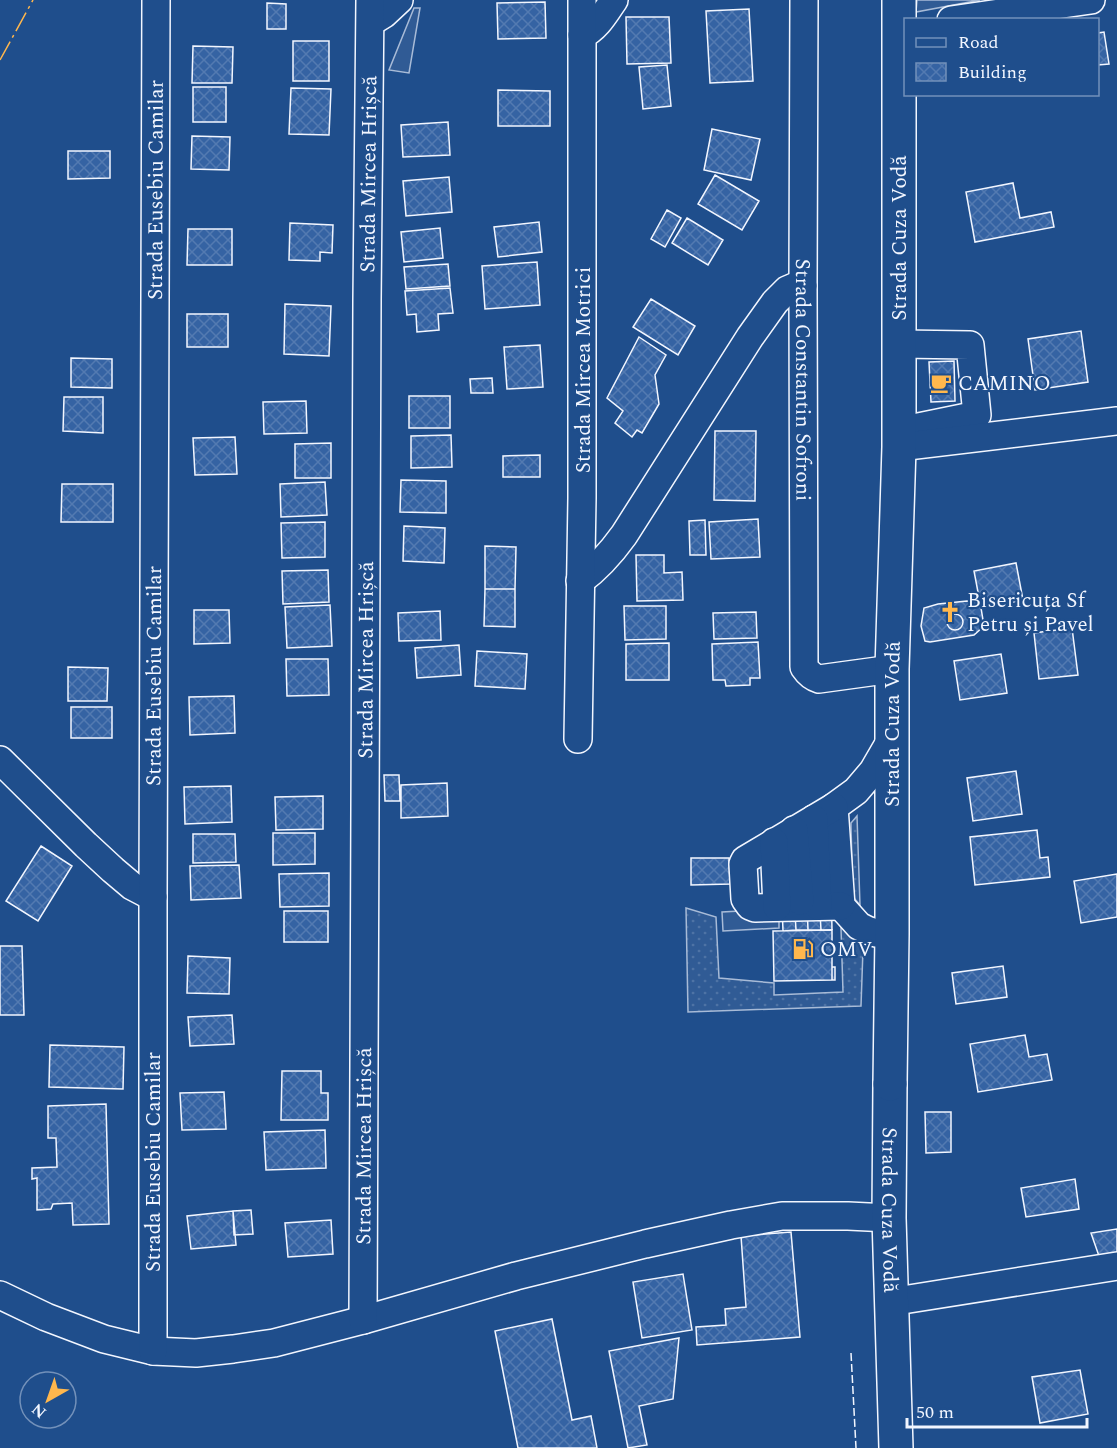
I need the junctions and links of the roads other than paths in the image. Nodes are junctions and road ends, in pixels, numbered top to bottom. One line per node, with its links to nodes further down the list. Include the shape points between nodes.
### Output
1 (156, 0): 21 (street, Strada Eusebiu Camilar)
2 (399, 0): 7 (street, via 384,14)
3 (582, 0): 10 (street, Strada Mircea Motrici)
4 (614, 0): 10 (street, via 594,27)
5 (804, 0): 11 (street, Strada Constantin Sofroni)
6 (1091, 0): 9 (street)
7 (370, 11): 28 (street, Strada Mircea Hrișcă)
8 (901, 18): 12 (main road, Strada Cuza Vodă)
9 (965, 18)
10 (582, 35): 15 (street, Strada Mircea Motrici)
11 (802, 286): 15 (street, via 787,290 775,302 624,535 596,570); 16 (street, Strada Constantin Sofroni, via 804,667 819,679)
12 (900, 344): 14 (main road, Strada Cuza Vodă); 14 (street, via 970,345 977,415)
13 (1117, 421): 14 (street)
14 (899, 439): 16 (main road, Strada Cuza Vodă)
15 (580, 581): 17 (street, Strada Mircea Motrici)
16 (891, 669): 18 (main road, Strada Cuza Vodă)
17 (578, 740)
18 (891, 740): 20 (street, via 873,771 855,791); 23 (main road, Strada Cuza Vodă)
19 (0, 760): 21 (street, via 106,864 132,886)
20 (804, 825): 22 (street); 22 (street); 22 (street, via 745,860 745,899 755,908)
21 (153, 897): 29 (street, Strada Eusebiu Camilar)
22 (809, 907): 23 (street, via 876,933)
23 (892, 934): 24 (main road, Strada Cuza Vodă)
24 (889, 1218): 27 (main road, Strada Cuza Vodă); 28 (street, via 782,1216 731,1225 516,1276)
25 (1117, 1266): 27 (street)
26 (0, 1295): 29 (street, via 71,1328)
27 (890, 1302): 30 (main road, Strada Cuza Vodă)
28 (363, 1320): 29 (street, via 233,1350)
29 (153, 1351)
30 (896, 1448)

